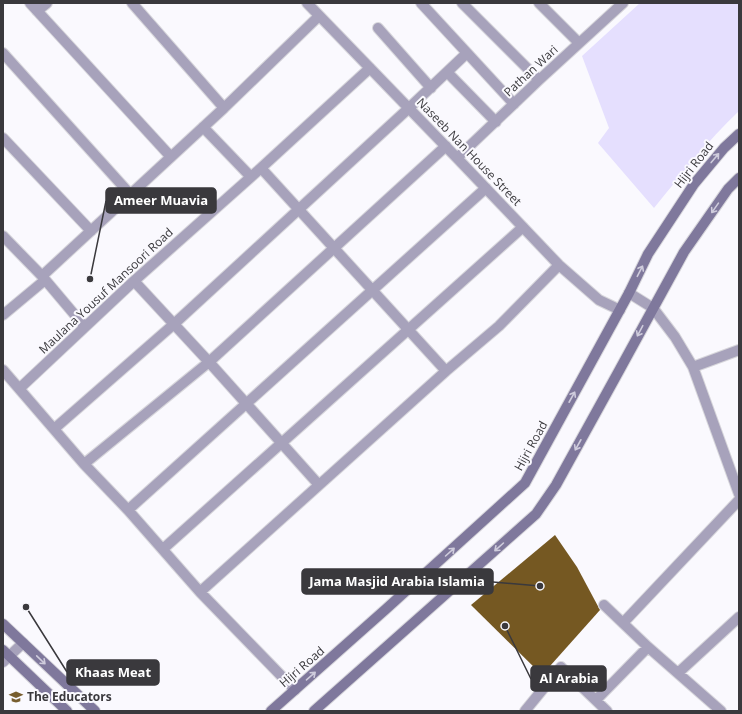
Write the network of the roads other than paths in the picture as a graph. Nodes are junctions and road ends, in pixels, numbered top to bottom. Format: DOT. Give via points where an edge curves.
graph roads {
  1 [pos="47,3"];
  2 [pos="132,3"];
  3 [pos="307,3"];
  4 [pos="421,3"];
  5 [pos="462,3"];
  6 [pos="539,3"];
  7 [pos="618,5"];
  8 [pos="33,7"];
  9 [pos="319,16"];
  10 [pos="378,28"];
  11 [pos="579,43"];
  12 [pos="467,53"];
  13 [pos="3,54"];
  14 [pos="370,68"];
  15 [pos="447,72"];
  16 [pos="539,80"];
  17 [pos="431,88"];
  18 [pos="514,104"];
  19 [pos="224,108"];
  20 [pos="409,108"];
  21 [pos="496,122"];
  22 [pos="203,127"];
  23 [pos="739,134"];
  24 [pos="3,138"];
  25 [pos="446,146"];
  26 [pos="171,157"];
  27 [pos="458,158"];
  28 [pos="261,168"];
  29 [pos="251,177"];
  30 [pos="739,178"];
  31 [pos="486,188"];
  32 [pos="130,194"];
  33 [pos="299,209"];
  34 [pos="523,227"];
  35 [pos="91,231"];
  36 [pos="5,241"];
  37 [pos="334,247"];
  38 [pos="559,265"];
  39 [pos="43,278"];
  40 [pos="134,281"];
  41 [pos="372,290"];
  42 [pos="629,293"];
  43 [pos="653,308"];
  44 [pos="620,310"];
  45 [pos="3,316"];
  46 [pos="174,324"];
  47 [pos="85,326"];
  48 [pos="408,330"];
  49 [pos="739,350"];
  50 [pos="209,362"];
  51 [pos="694,367"];
  52 [pos="3,370"];
  53 [pos="446,371"];
  54 [pos="20,388"];
  55 [pos="246,403"];
  56 [pos="54,429"];
  57 [pos="282,443"];
  58 [pos="84,464"];
  59 [pos="319,485"];
  60 [pos="739,494"];
  61 [pos="739,500"];
  62 [pos="128,510"];
  63 [pos="163,550"];
  64 [pos="200,592"];
  65 [pos="604,605"];
  66 [pos="739,617"];
  67 [pos="623,623"];
  68 [pos="3,624"];
  69 [pos="23,643"];
  70 [pos="648,647"];
  71 [pos="5,656"];
  72 [pos="678,673"];
  73 [pos="295,690"];
  74 [pos="596,700"];
  75 [pos="66,711"];
  76 [pos="95,711"];
  77 [pos="271,711"];
  78 [pos="314,711"];
  79 [pos="525,711"];
  80 [pos="607,711"];
  81 [pos="721,711"];
  1 -- 8 [label="street"];
  2 -- 19 [label="street"];
  3 -- 9 [label="street, Naseeb Nan House Street"];
  4 -- 12 [label="street"];
  5 -- 16 [label="street"];
  6 -- 11 [label="street"];
  7 -- 11 [label="street, Pathan Wari"];
  8 -- 26 [label="street"];
  9 -- 14 [label="street, Naseeb Nan House Street"];
  9 -- 19 [label="street"];
  10 -- 17 [label="street"];
  11 -- 16 [label="street, Pathan Wari"];
  12 -- 15 [label="street"];
  12 -- 18 [label="street"];
  13 -- 32 [label="street"];
  14 -- 20 [label="street, Naseeb Nan House Street"];
  14 -- 28 [label="street, Maulana Yousuf Mansoori Road"];
  15 -- 17 [label="street"];
  15 -- 21 [label="street"];
  16 -- 18 [label="street, Pathan Wari"];
  17 -- 20 [label="street"];
  18 -- 21 [label="street, Pathan Wari"];
  19 -- 22 [label="street"];
  20 -- 25 [label="street, Naseeb Nan House Street"];
  20 -- 33 [label="street"];
  21 -- 27 [label="street, Pathan Wari"];
  22 -- 26 [label="street"];
  22 -- 29 [label="street"];
  42 -- 23 [label="main road, Hijri Road, one-way" via="648,254 694,184"];
  24 -- 35 [label="street"];
  25 -- 27 [label="street, Naseeb Nan House Street"];
  25 -- 37 [label="street"];
  26 -- 32 [label="street"];
  27 -- 31 [label="street, Naseeb Nan House Street"];
  28 -- 29 [label="street, Maulana Yousuf Mansoori Road"];
  28 -- 33 [label="street"];
  29 -- 40 [label="street, Maulana Yousuf Mansoori Road"];
  30 -- 43 [label="main road, one-way" via="728,189 684,252"];
  31 -- 34 [label="street, Naseeb Nan House Street"];
  31 -- 41 [label="street"];
  32 -- 35 [label="street"];
  33 -- 37 [label="street"];
  33 -- 46 [label="street"];
  34 -- 38 [label="street, Naseeb Nan House Street"];
  34 -- 48 [label="street"];
  35 -- 39 [label="street"];
  36 -- 39 [label="street"];
  37 -- 41 [label="street"];
  37 -- 50 [label="street"];
  38 -- 44 [label="street, Naseeb Nan House Street" via="599,300"];
  38 -- 53 [label="street" via="499,326"];
  39 -- 45 [label="street"];
  39 -- 47 [label="street"];
  40 -- 46 [label="street"];
  40 -- 47 [label="street, Maulana Yousuf Mansoori Road"];
  41 -- 48 [label="street"];
  41 -- 55 [label="street"];
  42 -- 43 [label="street"];
  42 -- 44 [label="main road, Hijri Road"];
  43 -- 51 [label="street"];
  43 -- 78 [label="main road, one-way" via="556,485 536,514"];
  73 -- 44 [label="main road, Hijri Road, one-way" via="525,483"];
  46 -- 50 [label="street"];
  46 -- 56 [label="street"];
  47 -- 54 [label="street, Maulana Yousuf Mansoori Road"];
  48 -- 53 [label="street"];
  48 -- 57 [label="street"];
  49 -- 51 [label="street"];
  50 -- 55 [label="street"];
  50 -- 58 [label="street"];
  51 -- 60 [label="street"];
  52 -- 54 [label="street"];
  53 -- 59 [label="street"];
  54 -- 56 [label="street"];
  55 -- 57 [label="street"];
  55 -- 62 [label="street"];
  56 -- 58 [label="street"];
  57 -- 59 [label="street"];
  57 -- 63 [label="street"];
  58 -- 62 [label="street"];
  59 -- 64 [label="street"];
  61 -- 67 [label="street"];
  62 -- 63 [label="street"];
  63 -- 64 [label="street"];
  64 -- 73 [label="street"];
  65 -- 67 [label="street"];
  66 -- 72 [label="street"];
  67 -- 70 [label="street"];
  68 -- 69 [label="main road"];
  69 -- 71 [label="street"];
  69 -- 76 [label="main road, one-way"];
  70 -- 72 [label="street"];
  70 -- 74 [label="street"];
  71 -- 75 [label="main road"];
  72 -- 81 [label="street"];
  73 -- 77 [label="main road, Hijri Road"];
  74 -- 79 [label="street" via="561,667"];
  74 -- 80 [label="street"];
}
